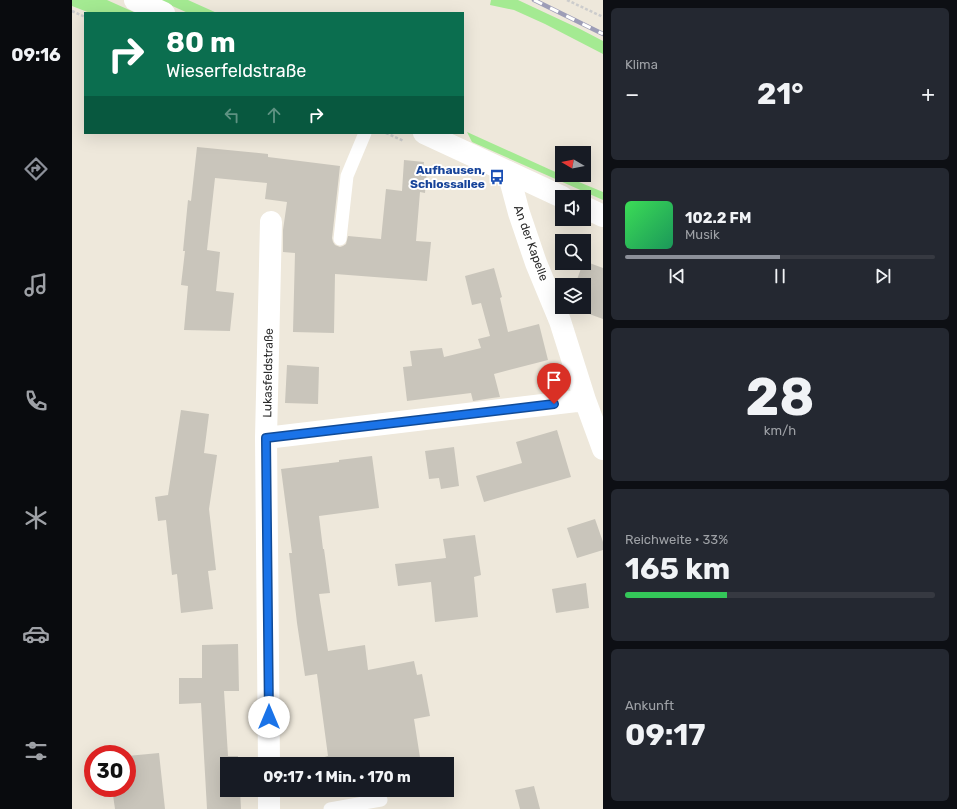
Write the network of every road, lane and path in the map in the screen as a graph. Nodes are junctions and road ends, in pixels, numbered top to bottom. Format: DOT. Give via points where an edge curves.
graph roads {
  1 [pos="135,0"];
  2 [pos="567,0"];
  3 [pos="72,11"];
  4 [pos="162,12"];
  5 [pos="84,17"];
  6 [pos="603,17"];
  7 [pos="365,134"];
  8 [pos="426,134"];
  9 [pos="508,172"];
  10 [pos="555,194"];
  11 [pos="591,210"];
  12 [pos="603,216"];
  13 [pos="271,222"];
  14 [pos="340,239"];
  15 [pos="585,400"];
  16 [pos="266,438"];
  17 [pos="603,449"];
  18 [pos="269,757"];
  19 [pos="269,797"];
  20 [pos="381,800"];
  21 [pos="269,809"];
  22 [pos="330,809"];
  1 -- 4 [label="street"];
  2 -- 6 [label="path"];
  3 -- 5 [label="path"];
  7 -- 14 [label="lane" via="347,176"];
  8 -- 9 [label="street"];
  9 -- 10 [label="street"];
  9 -- 15 [label="street, An der Kapelle" via="519,213 560,321"];
  11 -- 12 [label="street"];
  13 -- 16 [label="street, Lukasfeldstraße"];
  15 -- 16 [label="street"];
  15 -- 17 [label="street, An der Kapelle"];
  16 -- 18 [label="street, Lukasfeldstraße"];
  19 -- 21 [label="street"];
  20 -- 22 [label="lane"];
}
